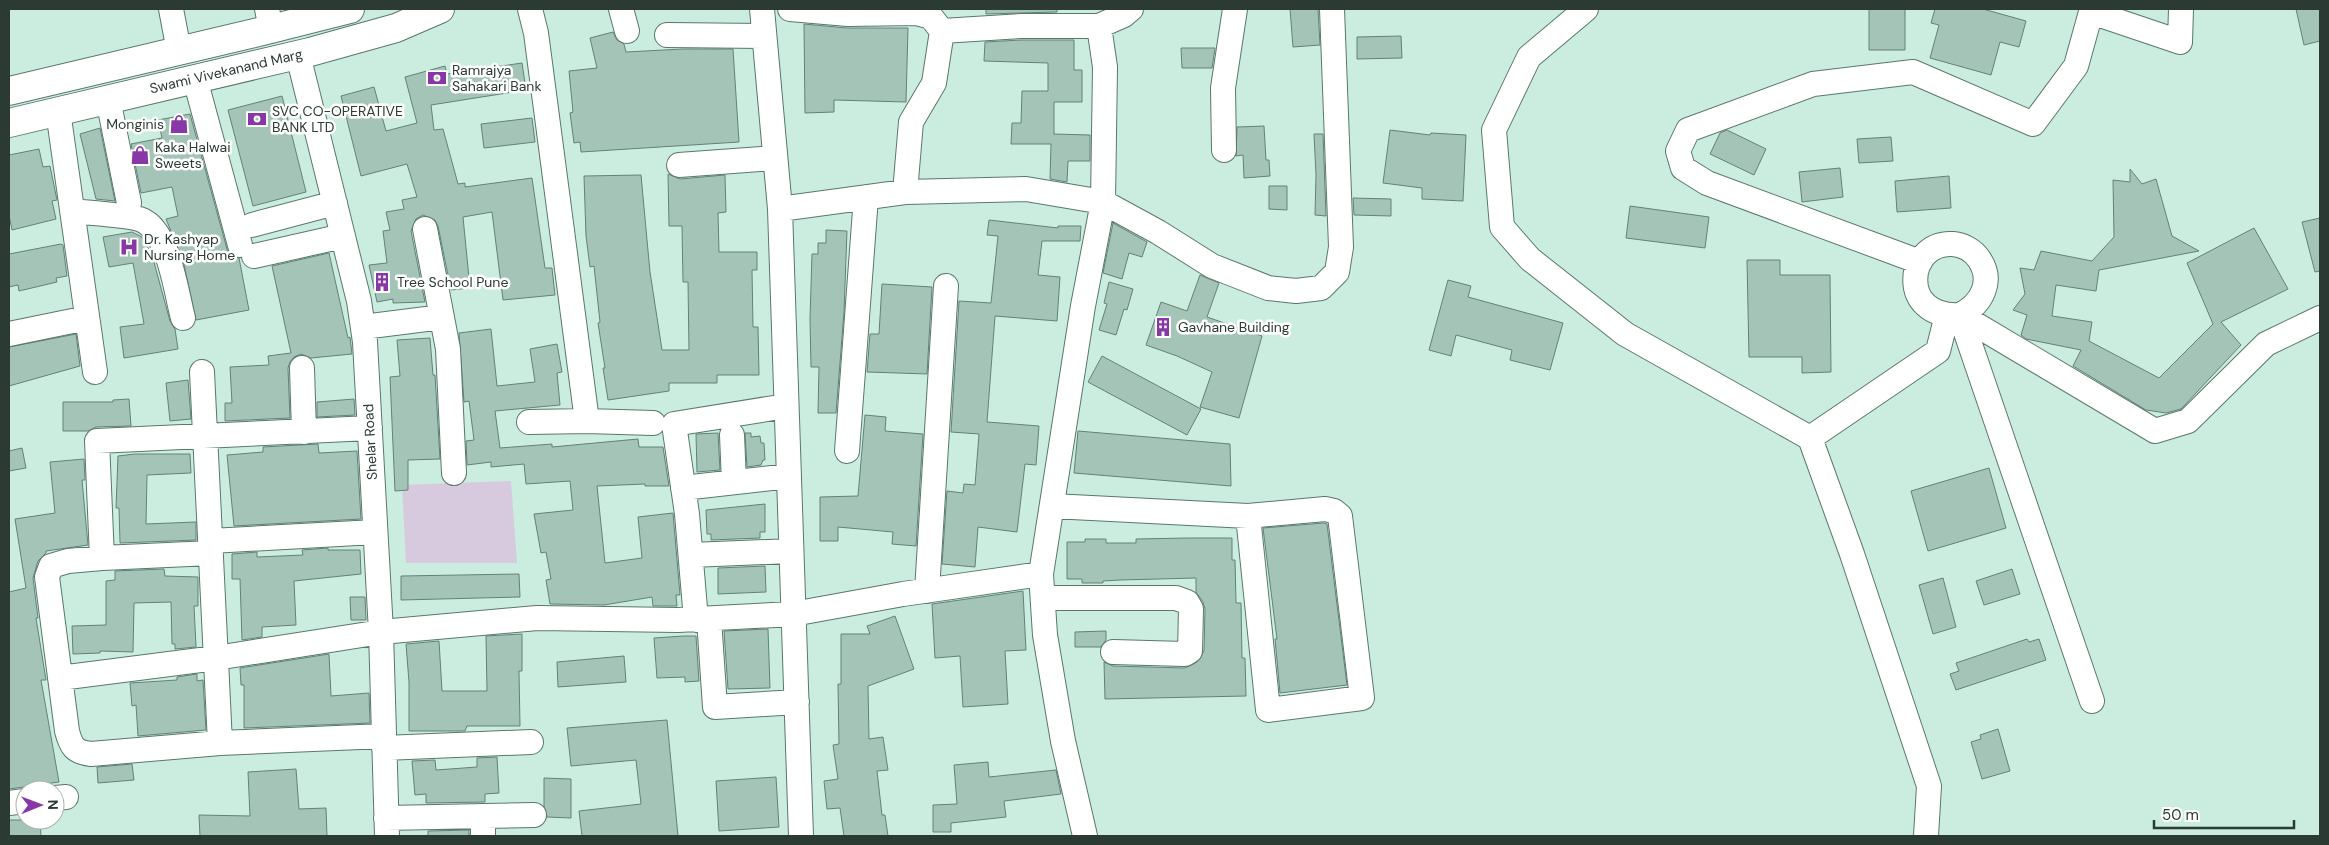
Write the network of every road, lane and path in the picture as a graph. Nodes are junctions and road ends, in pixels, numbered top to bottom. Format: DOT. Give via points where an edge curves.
graph roads {
  1 [pos="171,9"];
  2 [pos="350,9"];
  3 [pos="440,9"];
  4 [pos="530,9"];
  5 [pos="621,9"];
  6 [pos="762,9"];
  7 [pos="790,9"];
  8 [pos="948,9"];
  9 [pos="1131,9"];
  10 [pos="1235,9"];
  11 [pos="1332,9"];
  12 [pos="1586,9"];
  13 [pos="2181,9"];
  14 [pos="269,19"];
  15 [pos="1098,26"];
  16 [pos="942,31"];
  17 [pos="627,32"];
  18 [pos="667,35"];
  19 [pos="764,36"];
  20 [pos="179,51"];
  21 [pos="298,55"];
  22 [pos="195,79"];
  23 [pos="9,91"];
  24 [pos="108,100"];
  25 [pos="58,111"];
  26 [pos="9,123"];
  27 [pos="774,150"];
  28 [pos="1224,150"];
  29 [pos="678,158"];
  30 [pos="905,192"];
  31 [pos="866,197"];
  32 [pos="129,202"];
  33 [pos="1103,202"];
  34 [pos="335,203"];
  35 [pos="780,209"];
  36 [pos="72,211"];
  37 [pos="425,229"];
  38 [pos="343,236"];
  39 [pos="249,242"];
  40 [pos="1920,262"];
  41 [pos="946,286"];
  42 [pos="1954,315"];
  43 [pos="442,317"];
  44 [pos="87,318"];
  45 [pos="183,318"];
  46 [pos="2320,318"];
  47 [pos="363,327"];
  48 [pos="9,334"];
  49 [pos="302,368"];
  50 [pos="95,372"];
  51 [pos="202,372"];
  52 [pos="786,406"];
  53 [pos="587,421"];
  54 [pos="529,422"];
  55 [pos="653,423"];
  56 [pos="370,428"];
  57 [pos="304,432"];
  58 [pos="732,434"];
  59 [pos="206,437"];
  60 [pos="1810,438"];
  61 [pos="848,451"];
  62 [pos="454,473"];
  63 [pos="789,476"];
  64 [pos="734,482"];
  65 [pos="683,488"];
  66 [pos="1052,506"];
  67 [pos="1248,516"];
  68 [pos="375,532"];
  69 [pos="211,547"];
  70 [pos="791,551"];
  71 [pos="690,555"];
  72 [pos="102,558"];
  73 [pos="1041,574"];
  74 [pos="927,591"];
  75 [pos="1043,598"];
  76 [pos="794,614"];
  77 [pos="703,620"];
  78 [pos="380,632"];
  79 [pos="1112,652"];
  80 [pos="216,658"];
  81 [pos="60,678"];
  82 [pos="2092,701"];
  83 [pos="796,702"];
  84 [pos="384,742"];
  85 [pos="531,742"];
  86 [pos="220,744"];
  87 [pos="534,815"];
  88 [pos="483,826"];
  89 [pos="387,827"];
  90 [pos="801,836"];
  91 [pos="1085,836"];
  92 [pos="1926,836"];
  1 -- 20 [label="street"];
  2 -- 14 [label="main road"];
  3 -- 21 [label="main road, Swami Vivekanand Marg" via="396,28"];
  4 -- 53 [label="street"];
  5 -- 17 [label="street"];
  6 -- 19 [label="street"];
  7 -- 16 [label="street" via="848,14 916,13 931,17"];
  8 -- 16 [label="street"];
  9 -- 15 [label="street"];
  10 -- 28 [label="street" via="1223,88"];
  11 -- 33 [label="street" via="1341,247 1337,272 1321,288 1296,291 1268,288 1220,270"];
  12 -- 60 [label="street" via="1529,57 1494,130 1502,227 1530,259 1625,334"];
  13 -- 40 [label="street" via="2180,42 2091,12 2076,66 2033,124 1913,72 1813,84 1688,130 1678,151 1684,168 1707,183"];
  14 -- 20 [label="main road"];
  15 -- 16 [label="street"];
  15 -- 33 [label="street" via="1105,67"];
  16 -- 30 [label="street" via="934,83 911,122"];
  18 -- 19 [label="street"];
  19 -- 27 [label="street"];
  20 -- 23 [label="main road"];
  21 -- 22 [label="main road, Swami Vivekanand Marg"];
  21 -- 34 [label="street, Shelar Road"];
  22 -- 24 [label="main road, Swami Vivekanand Marg"];
  22 -- 39 [label="street"];
  24 -- 25 [label="main road, Swami Vivekanand Marg"];
  24 -- 32 [label="street"];
  25 -- 26 [label="main road, Swami Vivekanand Marg"];
  25 -- 36 [label="street"];
  27 -- 29 [label="street"];
  27 -- 35 [label="street"];
  30 -- 31 [label="street"];
  30 -- 33 [label="street" via="1026,189"];
  31 -- 35 [label="street"];
  31 -- 61 [label="street"];
  33 -- 66 [label="street" via="1083,306"];
  34 -- 38 [label="street, Shelar Road"];
  34 -- 39 [label="street"];
  35 -- 52 [label="street"];
  36 -- 44 [label="street"];
  36 -- 45 [label="street" via="142,220 155,230 165,249"];
  37 -- 43 [label="street"];
  38 -- 39 [label="street"];
  38 -- 47 [label="street, Shelar Road"];
  40 -- 42 [label="street" via="1915,278 1918,295 1926,306 1936,312"];
  40 -- 42 [label="street" via="1936,247 1947,244 1969,249 1978,256 1984,266 1985,290 1971,310"];
  41 -- 74 [label="street"];
  42 -- 46 [label="street" via="2155,431 2188,421 2266,344"];
  42 -- 60 [label="street" via="1938,351"];
  42 -- 82 [label="street"];
  43 -- 47 [label="street"];
  43 -- 62 [label="street" via="448,349"];
  44 -- 48 [label="street"];
  44 -- 50 [label="street"];
  47 -- 56 [label="street, Shelar Road"];
  49 -- 57 [label="street"];
  51 -- 59 [label="street"];
  52 -- 63 [label="street"];
  52 -- 65 [label="street" via="674,424"];
  53 -- 54 [label="street"];
  53 -- 55 [label="street"];
  56 -- 57 [label="street"];
  56 -- 68 [label="street, Shelar Road"];
  57 -- 59 [label="street"];
  58 -- 64 [label="street"];
  59 -- 69 [label="street"];
  59 -- 72 [label="street" via="97,441"];
  60 -- 92 [label="street" via="1929,786"];
  63 -- 64 [label="street"];
  63 -- 70 [label="street"];
  64 -- 65 [label="street"];
  65 -- 71 [label="street"];
  66 -- 67 [label="street"];
  66 -- 73 [label="street"];
  67 -- 67 [label="street" via="1325,509 1340,516 1362,698 1268,710"];
  68 -- 69 [label="street"];
  68 -- 78 [label="street, Shelar Road"];
  69 -- 72 [label="street"];
  69 -- 80 [label="street"];
  70 -- 71 [label="street"];
  70 -- 76 [label="street"];
  71 -- 77 [label="street"];
  72 -- 81 [label="street" via="51,566 47,577"];
  73 -- 74 [label="street"];
  73 -- 75 [label="street"];
  74 -- 76 [label="street"];
  75 -- 79 [label="street" via="1176,598 1187,602 1191,609 1190,650 1186,654"];
  75 -- 91 [label="street" via="1045,635 1063,741"];
  76 -- 77 [label="street"];
  76 -- 83 [label="street"];
  77 -- 78 [label="street" via="548,617"];
  77 -- 83 [label="street" via="715,707"];
  78 -- 80 [label="street"];
  78 -- 84 [label="street, Shelar Road"];
  80 -- 81 [label="street"];
  80 -- 86 [label="street"];
  81 -- 86 [label="street" via="67,731 74,750 102,753"];
  83 -- 90 [label="street"];
  84 -- 85 [label="street"];
  84 -- 86 [label="street"];
  84 -- 89 [label="street, Shelar Road"];
  87 -- 88 [label="street"];
  88 -- 89 [label="street"];
}
